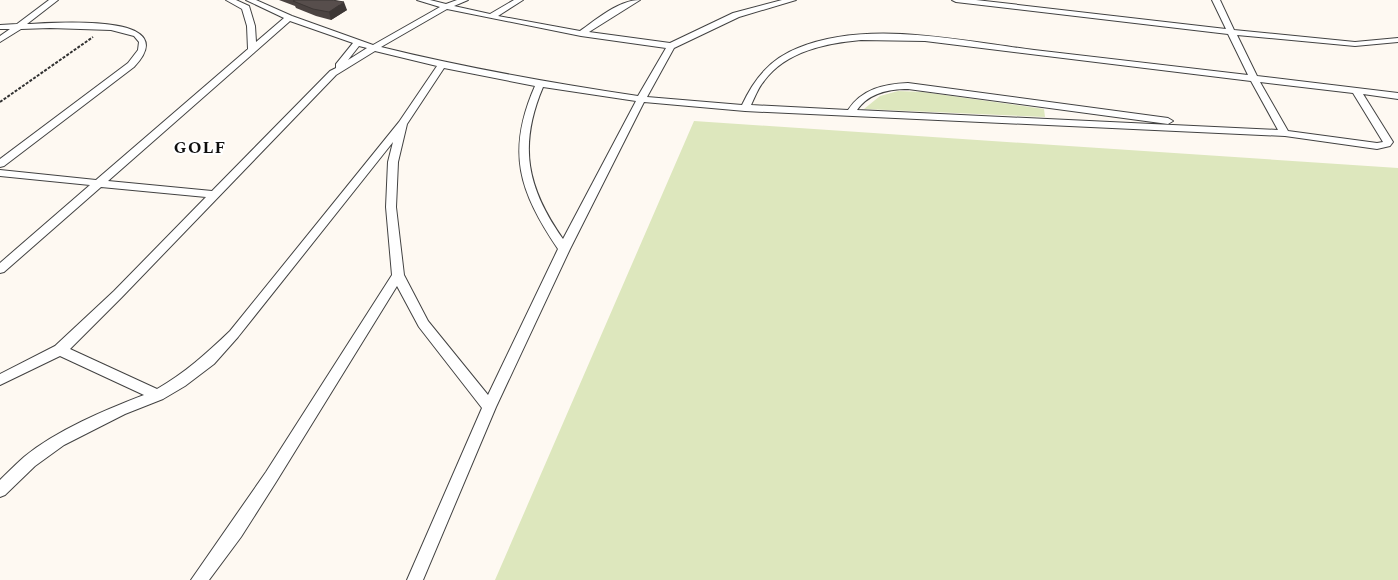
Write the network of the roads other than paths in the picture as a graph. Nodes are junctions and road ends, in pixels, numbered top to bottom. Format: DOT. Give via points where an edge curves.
graph roads {
  1 [pos="54,0"];
  2 [pos="230,0"];
  3 [pos="421,0"];
  4 [pos="464,0"];
  5 [pos="519,0"];
  6 [pos="636,0"];
  7 [pos="792,0"];
  8 [pos="956,0"];
  9 [pos="1216,0"];
  10 [pos="251,4"];
  11 [pos="446,7"];
  12 [pos="491,17"];
  13 [pos="289,18"];
  14 [pos="0,27"];
  15 [pos="19,27"];
  16 [pos="1230,31"];
  17 [pos="581,34"];
  18 [pos="0,40"];
  19 [pos="1398,40"];
  20 [pos="358,42"];
  21 [pos="671,46"];
  22 [pos="252,48"];
  23 [pos="374,48"];
  24 [pos="442,65"];
  25 [pos="333,73"];
  26 [pos="1254,79"];
  27 [pos="540,84"];
  28 [pos="1356,91"];
  29 [pos="1398,96"];
  30 [pos="642,99"];
  31 [pos="745,108"];
  32 [pos="850,113"];
  33 [pos="402,124"];
  34 [pos="1209,129"];
  35 [pos="1285,133"];
  36 [pos="0,164"];
  37 [pos="0,173"];
  38 [pos="101,183"];
  39 [pos="214,195"];
  40 [pos="564,249"];
  41 [pos="0,270"];
  42 [pos="398,275"];
  43 [pos="60,350"];
  44 [pos="0,380"];
  45 [pos="158,395"];
  46 [pos="489,406"];
  47 [pos="0,490"];
  48 [pos="199,580"];
  49 [pos="415,580"];
  1 -- 15 [label="street"];
  2 -- 10 [label="street"];
  3 -- 11 [label="street"];
  4 -- 11 [label="street"];
  5 -- 12 [label="street"];
  6 -- 17 [label="street" via="604,17"];
  7 -- 21 [label="street" via="736,15"];
  8 -- 16 [label="street"];
  9 -- 16 [label="street"];
  10 -- 13 [label="street"];
  10 -- 22 [label="street"];
  11 -- 12 [label="street"];
  11 -- 23 [label="street"];
  12 -- 17 [label="street"];
  13 -- 20 [label="street"];
  13 -- 22 [label="street"];
  14 -- 15 [label="street"];
  15 -- 18 [label="street"];
  15 -- 36 [label="street" via="108,26 130,31 141,38 142,51 131,65"];
  16 -- 19 [label="street" via="1355,44"];
  16 -- 26 [label="street"];
  17 -- 21 [label="street"];
  20 -- 23 [label="street"];
  20 -- 25 [label="street"];
  21 -- 30 [label="street"];
  22 -- 38 [label="street"];
  23 -- 24 [label="street"];
  23 -- 25 [label="street"];
  24 -- 27 [label="street"];
  24 -- 33 [label="street"];
  25 -- 39 [label="street"];
  26 -- 28 [label="street"];
  26 -- 31 [label="street" via="925,39 881,36 850,38 810,47 776,64 756,85"];
  26 -- 35 [label="street"];
  27 -- 30 [label="street"];
  27 -- 40 [label="street" via="524,128 523,165 536,208"];
  28 -- 29 [label="street"];
  28 -- 35 [label="street" via="1387,144 1378,146"];
  30 -- 31 [label="street"];
  30 -- 40 [label="street"];
  31 -- 32 [label="street"];
  32 -- 34 [label="street"];
  32 -- 34 [label="street" via="856,103 867,94 891,86 908,86"];
  33 -- 42 [label="street" via="393,162 391,199"];
  33 -- 45 [label="street" via="234,334 209,360"];
  34 -- 35 [label="street"];
  37 -- 38 [label="street"];
  38 -- 39 [label="street"];
  38 -- 41 [label="street"];
  39 -- 43 [label="street"];
  40 -- 46 [label="street"];
  42 -- 46 [label="street" via="423,324"];
  42 -- 48 [label="street" via="271,478"];
  43 -- 44 [label="street"];
  43 -- 45 [label="street"];
  45 -- 47 [label="street" via="120,410 59,441 30,460"];
  46 -- 49 [label="street"];
}
